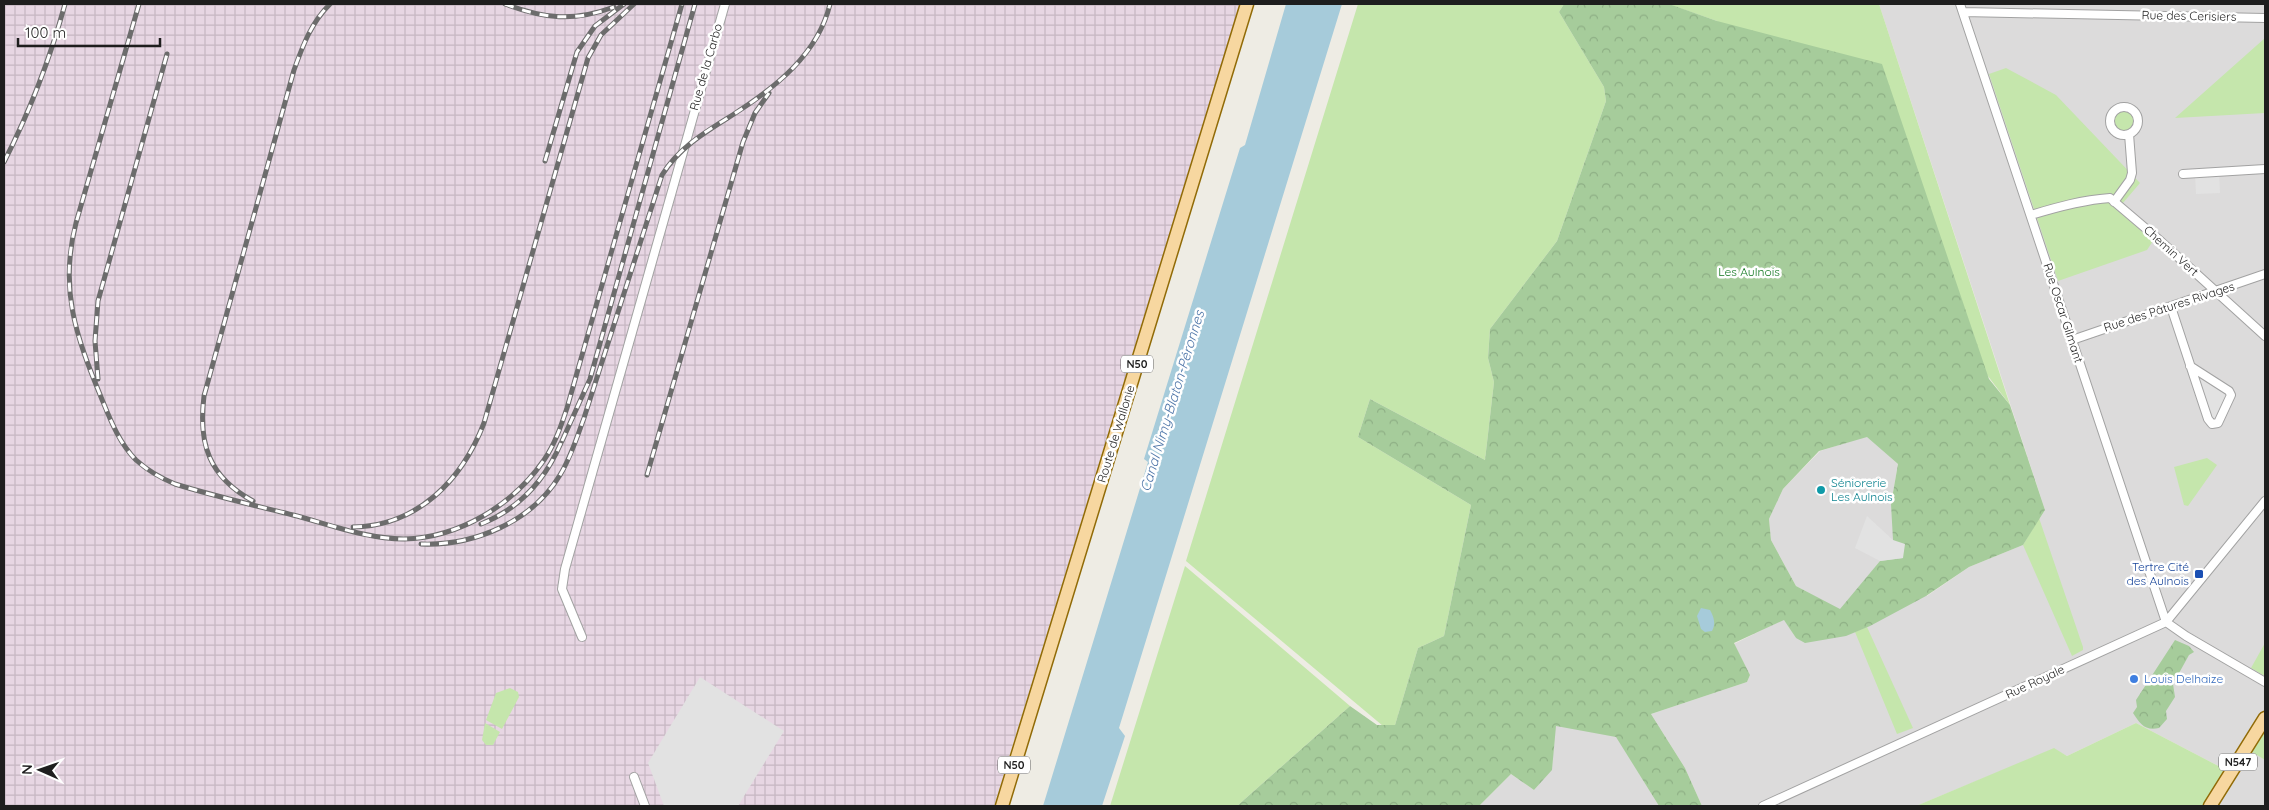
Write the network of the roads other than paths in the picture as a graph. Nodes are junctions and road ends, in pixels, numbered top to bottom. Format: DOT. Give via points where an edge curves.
graph roads {
  1 [pos="725,4"];
  2 [pos="1247,4"];
  3 [pos="1961,8"];
  4 [pos="2265,18"];
  5 [pos="2129,134"];
  6 [pos="2265,169"];
  7 [pos="2183,174"];
  8 [pos="2117,204"];
  9 [pos="2031,216"];
  10 [pos="2265,274"];
  11 [pos="2216,292"];
  12 [pos="2171,307"];
  13 [pos="2265,336"];
  14 [pos="2072,340"];
  15 [pos="2190,366"];
  16 [pos="2265,501"];
  17 [pos="2166,622"];
  18 [pos="582,637"];
  19 [pos="2265,682"];
  20 [pos="2265,718"];
  21 [pos="634,777"];
  22 [pos="645,806"];
  23 [pos="1002,806"];
  24 [pos="1763,806"];
  25 [pos="2210,806"];
  1 -- 18 [label="street, Rue de la Carbo" via="566,570 562,589"];
  2 -- 23 [label="main road, Route de Wallonie / N50"];
  3 -- 4 [label="street, Rue des Cerisiers"];
  3 -- 9 [label="street, Rue Oscar Gilmant"];
  5 -- 8 [label="street" via="2132,173"];
  6 -- 7 [label="street"];
  8 -- 9 [label="street" via="2110,198 2089,199"];
  8 -- 11 [label="street, Chemin Vert"];
  9 -- 14 [label="street, Rue Oscar Gilmant"];
  10 -- 11 [label="street, Rue des Pâtures Rivages"];
  11 -- 12 [label="street, Rue des Pâtures Rivages"];
  11 -- 13 [label="street, Chemin Vert"];
  12 -- 14 [label="street, Rue des Pâtures Rivages"];
  12 -- 15 [label="street"];
  14 -- 17 [label="street, Rue Oscar Gilmant"];
  15 -- 15 [label="street" via="2209,422 2218,423 2231,395"];
  16 -- 17 [label="street, Rue Royale"];
  17 -- 19 [label="street"];
  17 -- 24 [label="street, Rue Royale"];
  20 -- 25 [label="main road, N547"];
  21 -- 22 [label="street"];
}
